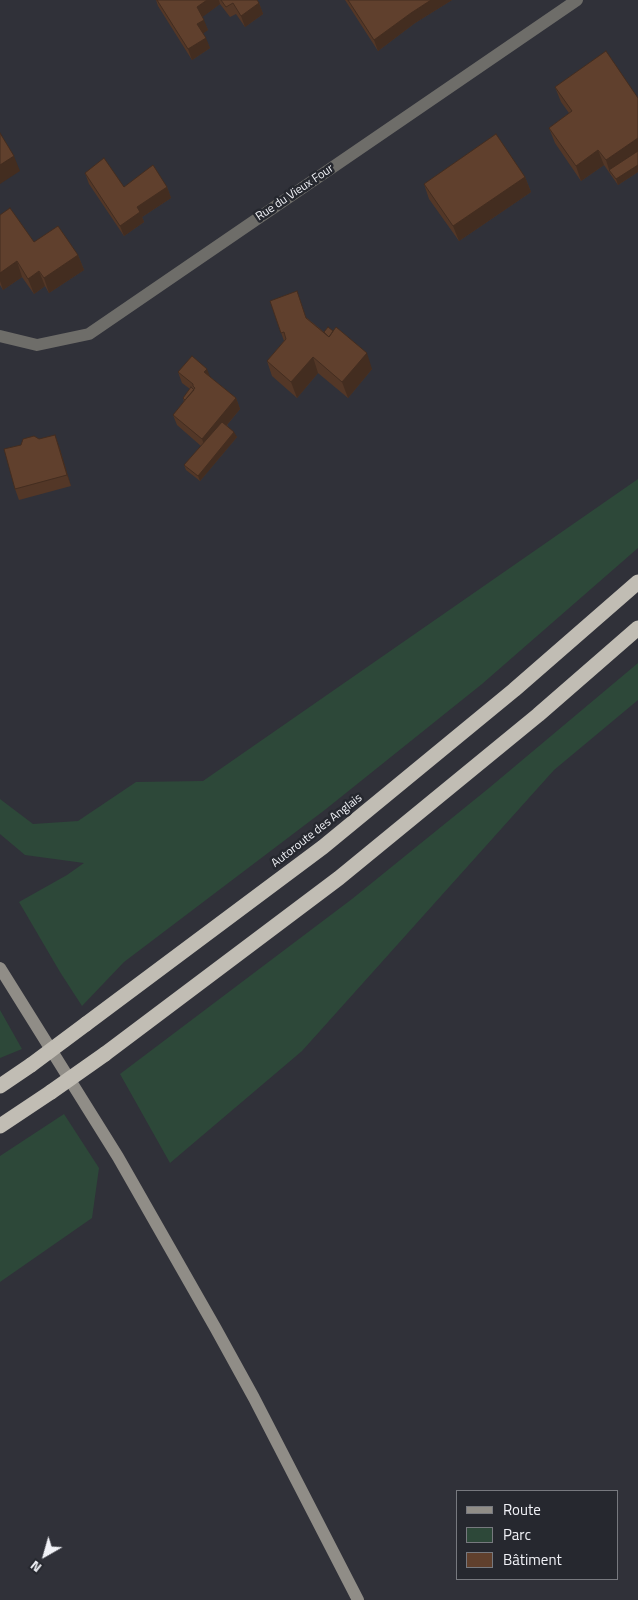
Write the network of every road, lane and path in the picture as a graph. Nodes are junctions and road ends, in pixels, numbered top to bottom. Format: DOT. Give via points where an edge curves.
graph roads {
  1 [pos="577,0"];
  2 [pos="0,336"];
  3 [pos="638,582"];
  4 [pos="638,628"];
  5 [pos="0,968"];
  6 [pos="0,1086"];
  7 [pos="0,1126"];
  8 [pos="358,1600"];
  1 -- 2 [label="street, Rue du Vieux Four" via="88,334 37,345"];
  3 -- 6 [label="highway, Autoroute des Anglais, bridge" via="514,690 323,847"];
  4 -- 7 [label="highway, bridge" via="538,715 339,878 106,1054"];
  5 -- 8 [label="street" via="108,1141 216,1329"];
}
